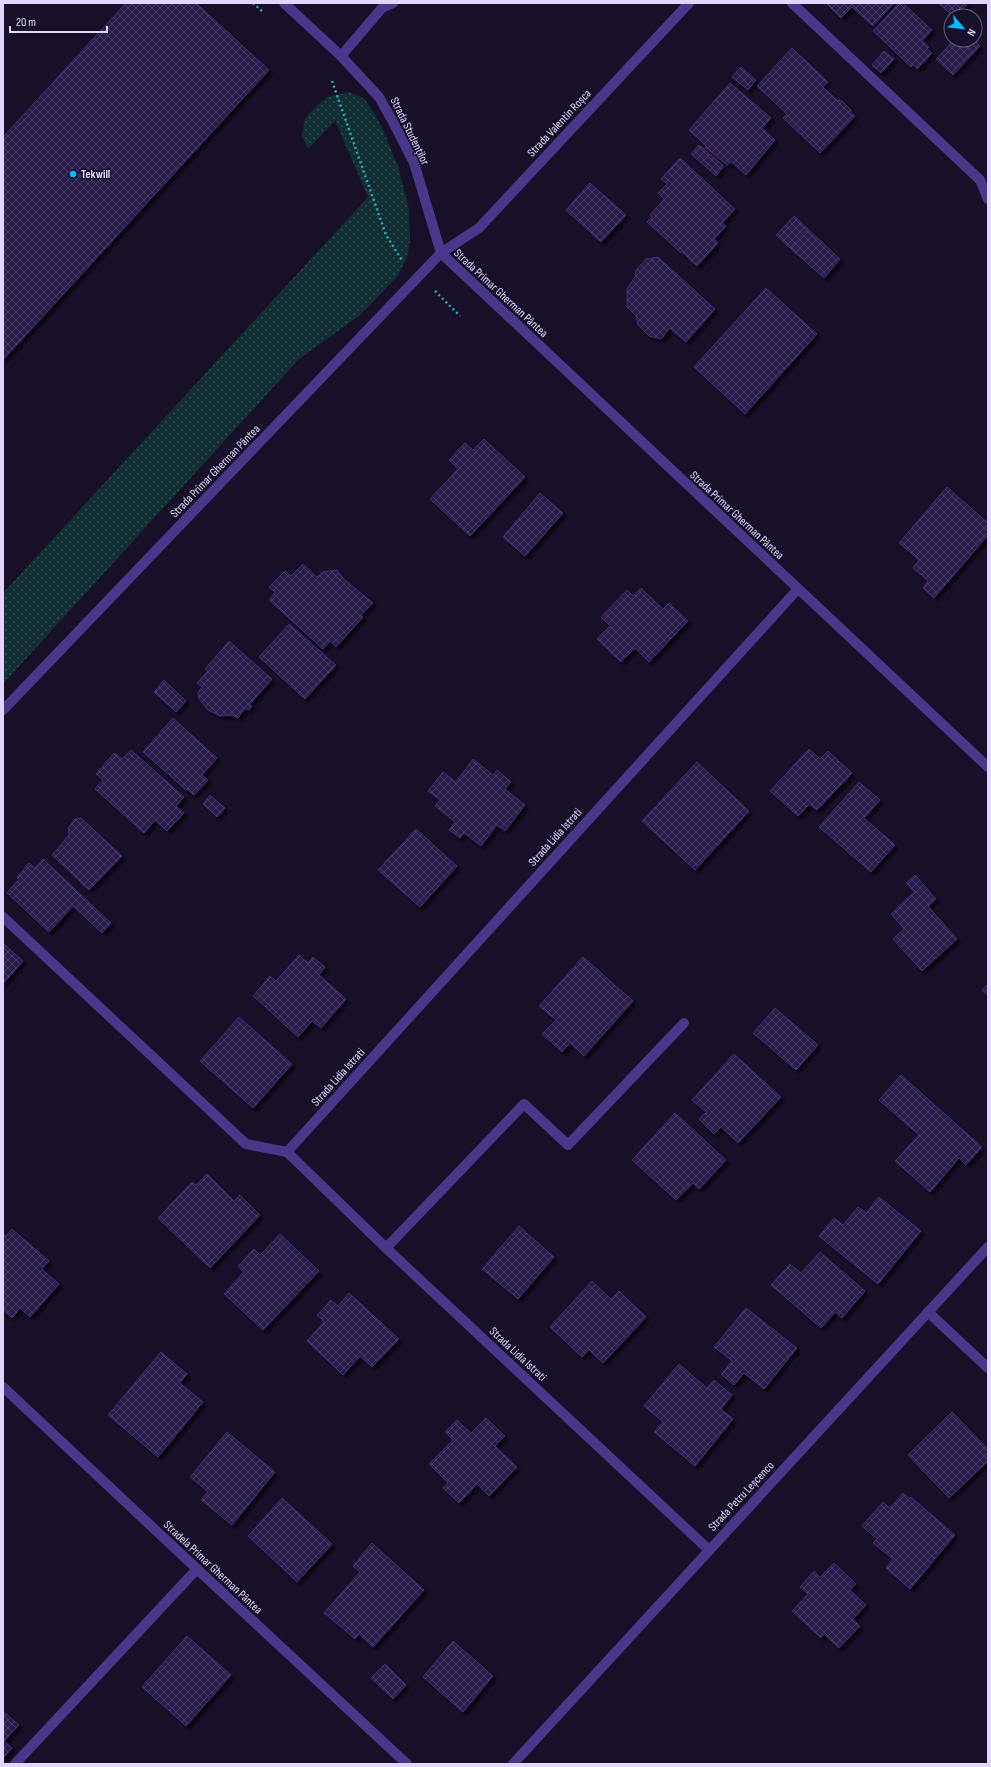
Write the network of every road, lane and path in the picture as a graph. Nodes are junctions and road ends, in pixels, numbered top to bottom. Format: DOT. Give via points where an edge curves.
graph roads {
  1 [pos="284,3"];
  2 [pos="393,3"];
  3 [pos="689,3"];
  4 [pos="792,3"];
  5 [pos="341,56"];
  6 [pos="331,78"];
  7 [pos="988,199"];
  8 [pos="441,254"];
  9 [pos="419,276"];
  10 [pos="460,316"];
  11 [pos="797,590"];
  12 [pos="3,710"];
  13 [pos="988,767"];
  14 [pos="3,917"];
  15 [pos="684,1023"];
  16 [pos="287,1152"];
  17 [pos="988,1247"];
  18 [pos="386,1248"];
  19 [pos="928,1312"];
  20 [pos="988,1368"];
  21 [pos="3,1387"];
  22 [pos="709,1550"];
  23 [pos="197,1569"];
  24 [pos="15,1764"];
  25 [pos="407,1764"];
  26 [pos="513,1764"];
  1 -- 5 [label="street, Strada Studenților"];
  2 -- 5 [label="street" via="382,8"];
  3 -- 8 [label="street, Strada Valentin Roșca" via="479,228"];
  4 -- 7 [label="street" via="980,180"];
  5 -- 8 [label="street, Strada Studenților" via="379,97 414,162"];
  6 -- 9 [label="path" via="386,235 400,259"];
  8 -- 9 [label="street, Strada Primar Gherman Pântea"];
  8 -- 11 [label="street, Strada Primar Gherman Pântea"];
  9 -- 10 [label="path"];
  9 -- 12 [label="street, Strada Primar Gherman Pântea"];
  11 -- 13 [label="street, Strada Primar Gherman Pântea"];
  11 -- 16 [label="street, Strada Lidia Istrati"];
  14 -- 16 [label="street" via="246,1144"];
  15 -- 18 [label="street" via="568,1146 524,1104"];
  16 -- 18 [label="street, Strada Lidia Istrati"];
  17 -- 19 [label="street, Strada Petru Leșcenco"];
  18 -- 22 [label="street, Strada Lidia Istrati"];
  19 -- 20 [label="street"];
  19 -- 22 [label="street, Strada Petru Leșcenco"];
  21 -- 23 [label="street, Stradela Primar Gherman Pântea"];
  22 -- 26 [label="street, Strada Petru Leșcenco"];
  23 -- 24 [label="street"];
  23 -- 25 [label="street, Stradela Primar Gherman Pântea"];
}
